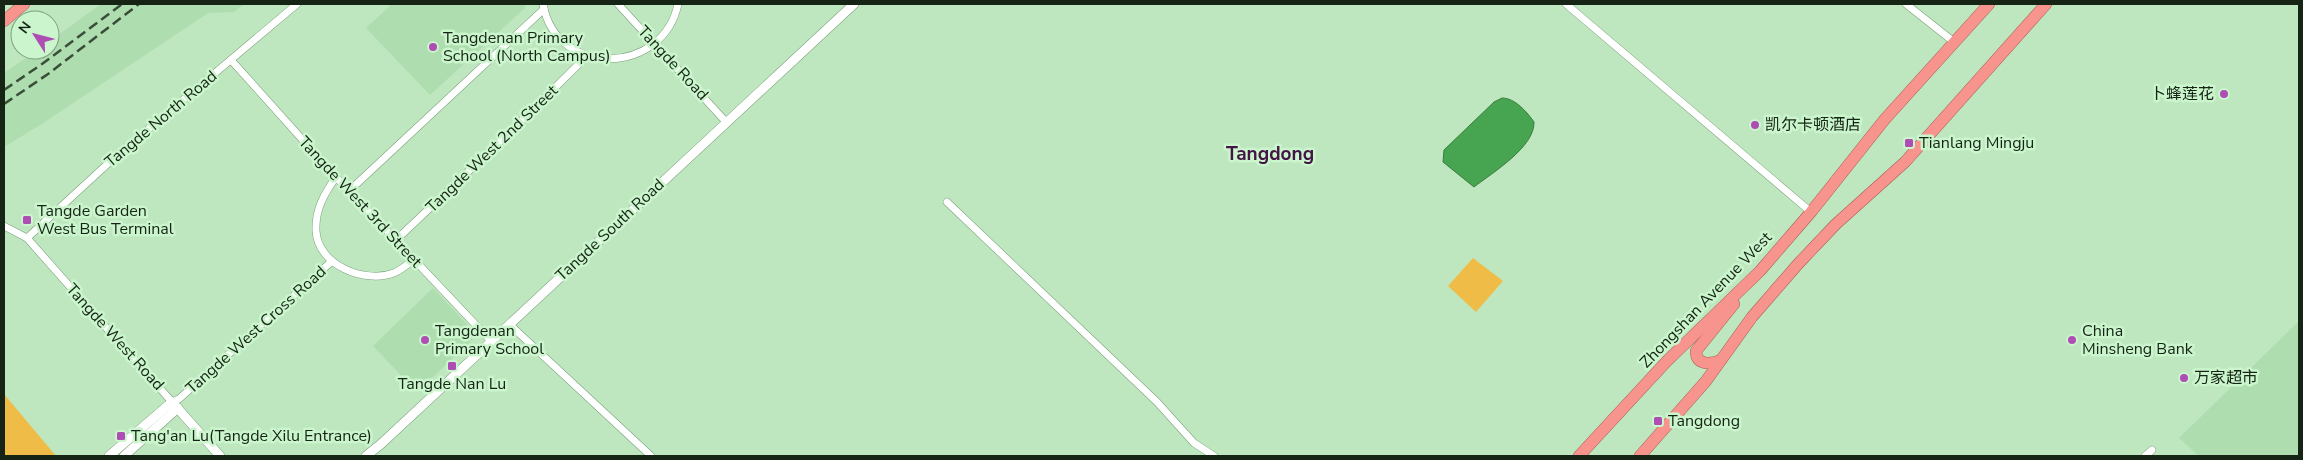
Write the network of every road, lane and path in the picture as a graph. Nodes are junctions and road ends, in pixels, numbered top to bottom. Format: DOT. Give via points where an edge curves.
graph roads {
  1 [pos="16,4"];
  2 [pos="24,4"];
  3 [pos="298,4"];
  4 [pos="618,4"];
  5 [pos="678,4"];
  6 [pos="854,4"];
  7 [pos="1566,4"];
  8 [pos="1906,4"];
  9 [pos="1989,4"];
  10 [pos="2046,4"];
  11 [pos="543,6"];
  12 [pos="4,12"];
  13 [pos="4,21"];
  14 [pos="1954,42"];
  15 [pos="654,44"];
  16 [pos="587,56"];
  17 [pos="231,60"];
  18 [pos="727,123"];
  19 [pos="336,177"];
  20 [pos="349,191"];
  21 [pos="947,202"];
  22 [pos="1811,212"];
  23 [pos="4,226"];
  24 [pos="27,238"];
  25 [pos="395,241"];
  26 [pos="413,260"];
  27 [pos="332,261"];
  28 [pos="1742,290"];
  29 [pos="509,324"];
  30 [pos="491,341"];
  31 [pos="1721,360"];
  32 [pos="176,403"];
  33 [pos="2152,450"];
  34 [pos="109,456"];
  35 [pos="124,456"];
  36 [pos="220,456"];
  37 [pos="366,456"];
  38 [pos="651,456"];
  39 [pos="1214,456"];
  40 [pos="1580,456"];
  41 [pos="1640,456"];
  42 [pos="2145,456"];
  1 -- 12 [label="highway"];
  2 -- 13 [label="highway"];
  3 -- 17 [label="street, Tangde North Road"];
  4 -- 15 [label="street, Tangde Road"];
  5 -- 15 [label="street" via="668,28"];
  6 -- 18 [label="street, Tangde South Road"];
  7 -- 22 [label="street"];
  8 -- 14 [label="street"];
  9 -- 14 [label="highway, Zhongshan Avenue West"];
  10 -- 31 [label="highway" via="1911,155 1804,257 1760,307"];
  11 -- 16 [label="street" via="560,38"];
  11 -- 20 [label="street"];
  14 -- 22 [label="highway, Zhongshan Avenue West" via="1871,135"];
  15 -- 16 [label="street" via="622,58 610,60"];
  15 -- 18 [label="street, Tangde Road"];
  16 -- 25 [label="street, Tangde West 2nd Street"];
  17 -- 19 [label="street, Tangde West 3rd Street"];
  17 -- 24 [label="street, Tangde North Road" via="114,158"];
  18 -- 29 [label="street, Tangde South Road"];
  19 -- 20 [label="street, Tangde West 3rd Street"];
  19 -- 27 [label="street" via="320,202 316,223 318,242"];
  20 -- 25 [label="street, Tangde West 3rd Street"];
  21 -- 39 [label="street" via="1157,402 1194,443"];
  22 -- 28 [label="highway, Zhongshan Avenue West"];
  23 -- 24 [label="street, Tangde West Road"];
  24 -- 32 [label="street, Tangde West Road"];
  25 -- 26 [label="street, Tangde West 3rd Street"];
  26 -- 27 [label="street" via="393,273 380,276 357,273"];
  26 -- 30 [label="street, Tangde West 3rd Street"];
  27 -- 32 [label="street, Tangde West Cross Road"];
  28 -- 31 [label="highway" via="1724,318 1696,350 1704,363"];
  28 -- 40 [label="highway, Zhongshan Avenue West" via="1677,351"];
  29 -- 30 [label="street, Tangde South Road"];
  29 -- 38 [label="street"];
  30 -- 37 [label="street, Tangde South Road"];
  31 -- 41 [label="highway"];
  32 -- 34 [label="street"];
  32 -- 35 [label="street"];
  32 -- 36 [label="street, Tangde West Road"];
  33 -- 42 [label="street"];
}
